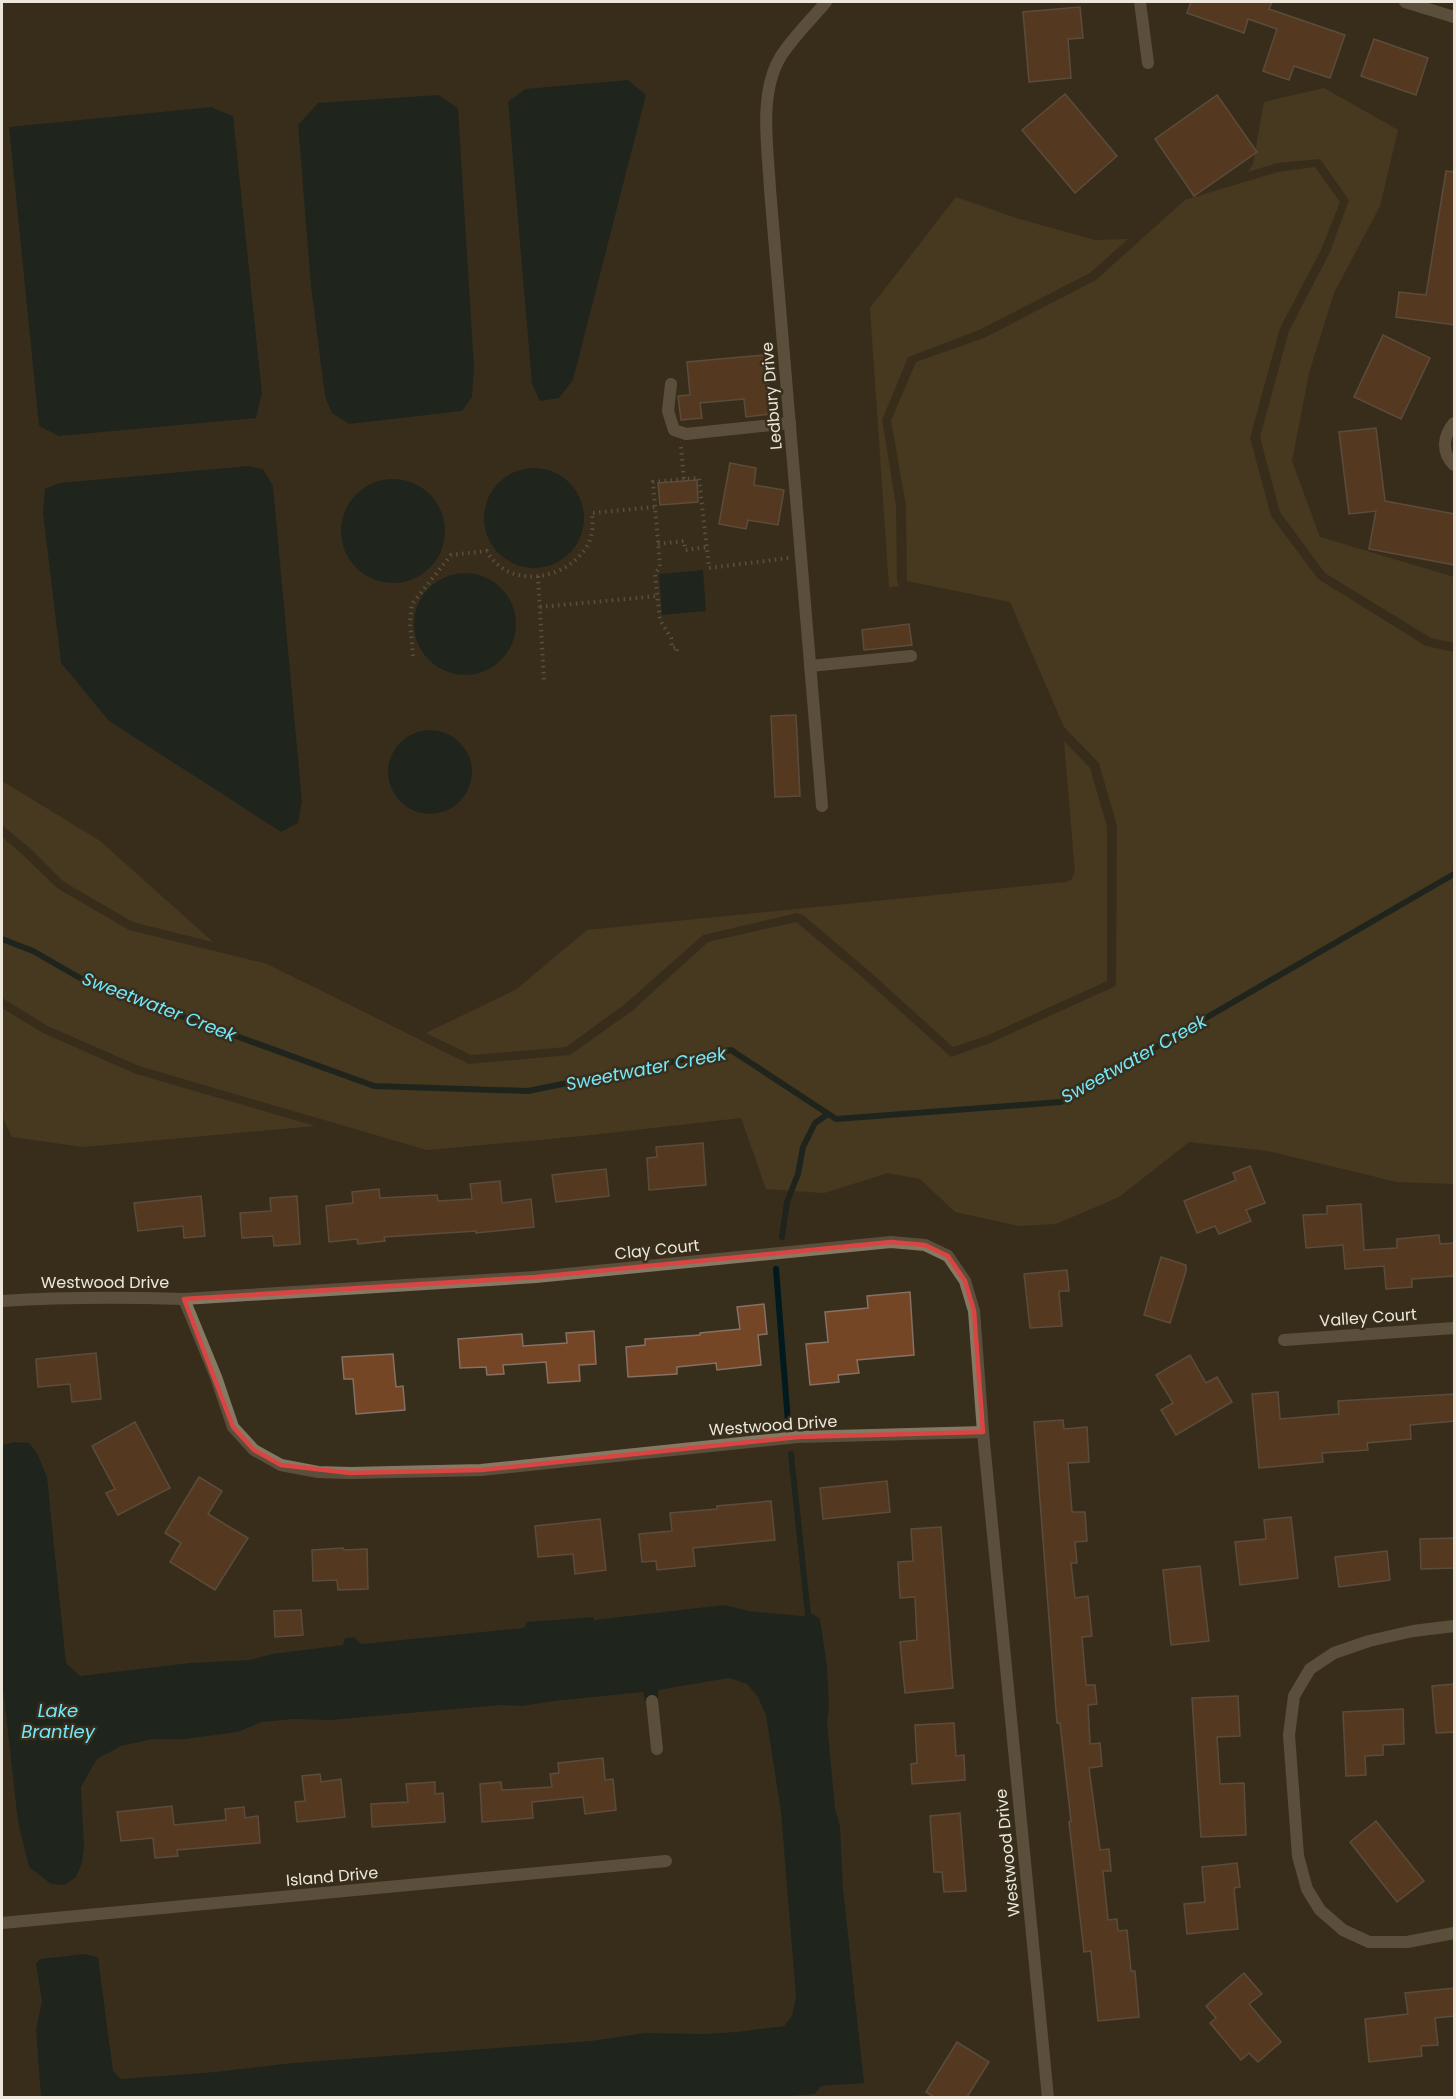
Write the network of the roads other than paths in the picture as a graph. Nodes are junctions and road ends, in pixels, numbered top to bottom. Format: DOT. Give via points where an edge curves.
graph roads {
  1 [pos="826,2"];
  2 [pos="1140,2"];
  3 [pos="1405,2"];
  4 [pos="1455,17"];
  5 [pos="1148,63"];
  6 [pos="671,384"];
  7 [pos="790,423"];
  8 [pos="1455,423"];
  9 [pos="1455,465"];
  10 [pos="911,656"];
  11 [pos="810,666"];
  12 [pos="822,806"];
  13 [pos="184,1299"];
  14 [pos="2,1301"];
  15 [pos="1455,1328"];
  16 [pos="1284,1340"];
  17 [pos="983,1432"];
  18 [pos="1455,1626"];
  19 [pos="652,1701"];
  20 [pos="657,1749"];
  21 [pos="666,1861"];
  22 [pos="2,1923"];
  23 [pos="1455,1933"];
  24 [pos="1048,2097"];
  1 -- 7 [label="street, Ledbury Drive" via="780,58 770,80 767,114"];
  2 -- 5 [label="street"];
  3 -- 4 [label="street"];
  6 -- 7 [label="street" via="668,411 674,430 686,434"];
  7 -- 11 [label="street, Ledbury Drive"];
  8 -- 9 [label="street" via="1448,430 1444,446"];
  10 -- 11 [label="street"];
  11 -- 12 [label="street, Ledbury Drive"];
  13 -- 14 [label="street, Westwood Drive"];
  13 -- 17 [label="street, Westwood Drive" via="233,1427 254,1450 281,1465 318,1472 481,1470 798,1437"];
  13 -- 17 [label="street, Clay Court" via="536,1277 891,1242 925,1245 948,1256 965,1281 974,1311"];
  15 -- 16 [label="street, Valley Court"];
  17 -- 24 [label="street, Westwood Drive"];
  18 -- 23 [label="street" via="1413,1631 1334,1653 1310,1669 1294,1696 1289,1735 1298,1856 1307,1889 1320,1910 1343,1930 1369,1942 1407,1942"];
  19 -- 20 [label="street"];
  21 -- 22 [label="street, Island Drive"];
}
